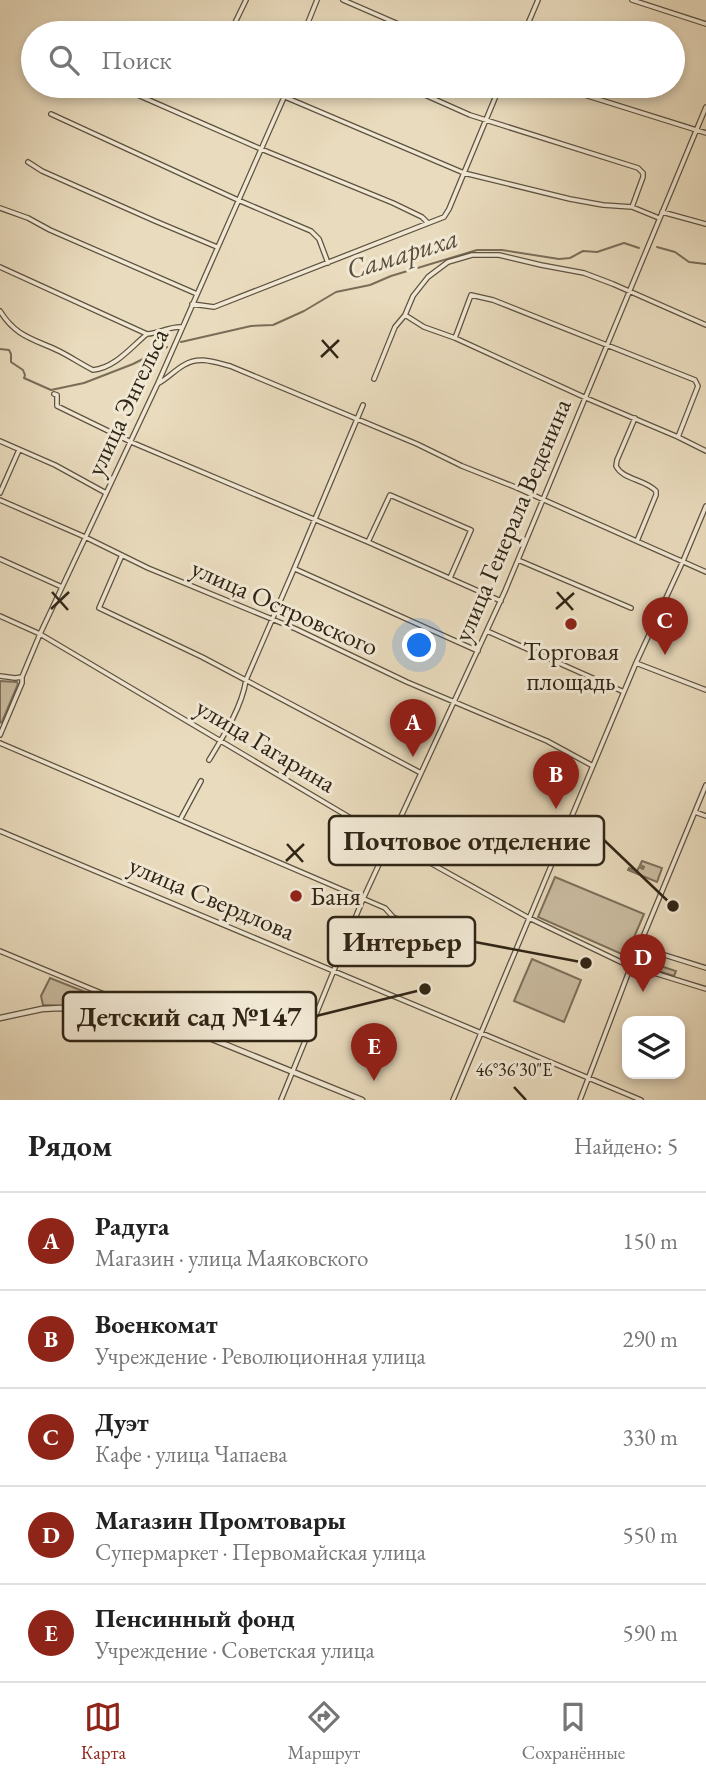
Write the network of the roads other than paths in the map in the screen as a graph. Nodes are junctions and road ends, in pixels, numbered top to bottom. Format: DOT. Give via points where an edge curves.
graph roads {
  1 [pos="246,0"];
  2 [pos="317,0"];
  3 [pos="342,0"];
  4 [pos="538,0"];
  5 [pos="632,0"];
  6 [pos="236,21"];
  7 [pos="309,21"];
  8 [pos="391,21"];
  9 [pos="529,21"];
  10 [pos="706,24"];
  11 [pos="144,98"];
  12 [pos="285,98"];
  13 [pos="287,98"];
  14 [pos="432,98"];
  15 [pos="495,98"];
  16 [pos="594,98"];
  17 [pos="706,107"];
  18 [pos="51,114"];
  19 [pos="487,120"];
  20 [pos="697,130"];
  21 [pos="706,132"];
  22 [pos="261,149"];
  23 [pos="28,162"];
  24 [pos="464,173"];
  25 [pos="238,201"];
  26 [pos="632,207"];
  27 [pos="0,208"];
  28 [pos="662,212"];
  29 [pos="659,218"];
  30 [pos="428,223"];
  31 [pos="706,224"];
  32 [pos="218,247"];
  33 [pos="328,263"];
  34 [pos="0,267"];
  35 [pos="630,292"];
  36 [pos="197,294"];
  37 [pos="192,304"];
  38 [pos="0,311"];
  39 [pos="405,315"];
  40 [pos="706,325"];
  41 [pos="182,327"];
  42 [pos="147,334"];
  43 [pos="455,338"];
  44 [pos="608,345"];
  45 [pos="374,379"];
  46 [pos="158,383"];
  47 [pos="54,394"];
  48 [pos="586,398"];
  49 [pos="363,405"];
  50 [pos="635,418"];
  51 [pos="357,419"];
  52 [pos="678,437"];
  53 [pos="0,441"];
  54 [pos="131,442"];
  55 [pos="19,450"];
  56 [pos="706,451"];
  57 [pos="0,493"];
  58 [pos="106,493"];
  59 [pos="543,499"];
  60 [pos="0,500"];
  61 [pos="706,506"];
  62 [pos="314,520"];
  63 [pos="85,537"];
  64 [pos="637,541"];
  65 [pos="368,542"];
  66 [pos="122,555"];
  67 [pos="0,559"];
  68 [pos="518,560"];
  69 [pos="683,561"];
  70 [pos="294,569"];
  71 [pos="706,572"];
  72 [pos="450,578"];
  73 [pos="62,587"];
  74 [pos="501,601"];
  75 [pos="631,608"];
  76 [pos="0,616"];
  77 [pos="272,620"];
  78 [pos="487,631"];
  79 [pos="40,634"];
  80 [pos="478,651"];
  81 [pos="636,663"];
  82 [pos="0,676"];
  83 [pos="22,677"];
  84 [pos="246,680"];
  85 [pos="706,690"];
  86 [pos="624,692"];
  87 [pos="454,702"];
  88 [pos="0,735"];
  89 [pos="221,741"];
  90 [pos="0,743"];
  91 [pos="209,760"];
  92 [pos="593,766"];
  93 [pos="421,773"];
  94 [pos="201,781"];
  95 [pos="706,785"];
  96 [pos="695,812"];
  97 [pos="706,816"];
  98 [pos="180,820"];
  99 [pos="0,831"];
  100 [pos="389,840"];
  101 [pos="363,899"];
  102 [pos="529,918"];
  103 [pos="423,931"];
  104 [pos="639,947"];
  105 [pos="0,951"];
  106 [pos="631,966"];
  107 [pos="706,968"];
  108 [pos="333,970"];
  109 [pos="706,989"];
  110 [pos="143,1011"];
  111 [pos="0,1018"];
  112 [pos="481,1032"];
  113 [pos="293,1071"];
  114 [pos="588,1078"];
  115 [pos="281,1100"];
  116 [pos="362,1100"];
  117 [pos="453,1100"];
  118 [pos="580,1100"];
  119 [pos="641,1100"];
  1 -- 6 [label="street"];
  2 -- 7 [label="street"];
  3 -- 8 [label="street"];
  4 -- 9 [label="street"];
  5 -- 10 [label="street"];
  11 -- 22 [label="street"];
  12 -- 22 [label="street, улица Энгельса"];
  13 -- 24 [label="street"];
  14 -- 19 [label="street"];
  15 -- 19 [label="street"];
  16 -- 20 [label="street"];
  17 -- 20 [label="street, улица Генерала Веденина"];
  18 -- 25 [label="street"];
  19 -- 24 [label="street"];
  19 -- 26 [label="street" via="638,168 643,173"];
  20 -- 21 [label="street"];
  20 -- 28 [label="street, улица Генерала Веденина"];
  22 -- 25 [label="street, улица Энгельса"];
  22 -- 30 [label="street" via="393,203"];
  23 -- 32 [label="street"];
  24 -- 26 [label="street" via="570,199"];
  24 -- 30 [label="street" via="444,217"];
  25 -- 32 [label="street, улица Энгельса"];
  25 -- 33 [label="street" via="311,231"];
  26 -- 29 [label="street"];
  27 -- 36 [label="street"];
  28 -- 29 [label="street, улица Генерала Веденина"];
  28 -- 31 [label="street"];
  29 -- 35 [label="street, улица Генерала Веденина"];
  30 -- 33 [label="street"];
  32 -- 36 [label="street, улица Энгельса"];
  33 -- 37 [label="street" via="214,307"];
  34 -- 42 [label="street"];
  35 -- 39 [label="street" via="584,273 499,255 472,255 449,262 428,276"];
  35 -- 40 [label="street"];
  35 -- 44 [label="street, улица Генерала Веденина"];
  36 -- 37 [label="street, улица Энгельса"];
  37 -- 41 [label="street, улица Энгельса"];
  38 -- 42 [label="street" via="20,333 93,370 126,354"];
  39 -- 43 [label="street"];
  39 -- 45 [label="street" via="395,327"];
  41 -- 42 [label="street"];
  41 -- 46 [label="street, улица Энгельса"];
  43 -- 44 [label="street" via="471,295"];
  43 -- 48 [label="street"];
  44 -- 48 [label="street, улица Генерала Веденина"];
  44 -- 52 [label="street" via="695,380 695,394"];
  46 -- 51 [label="street" via="185,364 206,360"];
  46 -- 54 [label="street, улица Энгельса"];
  47 -- 54 [label="street" via="57,406"];
  48 -- 50 [label="street"];
  48 -- 59 [label="street, улица Генерала Веденина"];
  49 -- 51 [label="street"];
  50 -- 52 [label="street"];
  50 -- 64 [label="street" via="616,466 656,491"];
  51 -- 59 [label="street"];
  51 -- 62 [label="street"];
  52 -- 56 [label="street"];
  53 -- 55 [label="street"];
  54 -- 58 [label="street, улица Энгельса"];
  54 -- 62 [label="street"];
  55 -- 57 [label="street"];
  55 -- 58 [label="street"];
  58 -- 63 [label="street, улица Энгельса"];
  59 -- 64 [label="street"];
  59 -- 68 [label="street, улица Генерала Веденина"];
  60 -- 63 [label="street, улица Островского"];
  61 -- 69 [label="street"];
  62 -- 65 [label="street"];
  62 -- 70 [label="street"];
  63 -- 66 [label="street, улица Островского"];
  63 -- 73 [label="street, улица Энгельса"];
  64 -- 69 [label="street"];
  65 -- 72 [label="street"];
  65 -- 72 [label="street" via="390,495 471,530"];
  66 -- 77 [label="street, улица Островского"];
  66 -- 84 [label="street" via="99,608"];
  67 -- 73 [label="street"];
  68 -- 74 [label="street, улица Генерала Веденина"];
  68 -- 75 [label="street"];
  69 -- 71 [label="street"];
  69 -- 81 [label="street"];
  70 -- 77 [label="street"];
  70 -- 80 [label="street"];
  72 -- 74 [label="street"];
  73 -- 79 [label="street, улица Энгельса"];
  74 -- 78 [label="street, улица Генерала Веденина"];
  76 -- 79 [label="street, улица Гагарина"];
  77 -- 84 [label="street"];
  77 -- 87 [label="street, улица Островского"];
  78 -- 80 [label="street, улица Генерала Веденина"];
  78 -- 86 [label="street"];
  79 -- 83 [label="street, улица Энгельса"];
  79 -- 89 [label="street, улица Гагарина"];
  80 -- 87 [label="street, улица Генерала Веденина"];
  81 -- 85 [label="street"];
  81 -- 86 [label="street"];
  82 -- 83 [label="street"];
  83 -- 88 [label="street, улица Энгельса"];
  84 -- 89 [label="street"];
  84 -- 93 [label="street"];
  86 -- 92 [label="street"];
  87 -- 92 [label="street, улица Островского"];
  87 -- 93 [label="street, улица Генерала Веденина"];
  89 -- 91 [label="street"];
  89 -- 100 [label="street, улица Гагарина"];
  90 -- 98 [label="street"];
  92 -- 102 [label="street"];
  93 -- 100 [label="street, улица Генерала Веденина"];
  94 -- 98 [label="street"];
  95 -- 96 [label="street"];
  96 -- 97 [label="street"];
  96 -- 104 [label="street"];
  98 -- 101 [label="street"];
  99 -- 108 [label="street, улица Свердлова"];
  100 -- 101 [label="street, улица Генерала Веденина"];
  100 -- 102 [label="street, улица Гагарина"];
  101 -- 103 [label="street"];
  101 -- 108 [label="street, улица Генерала Веденина"];
  102 -- 106 [label="street, улица Гагарина"];
  102 -- 112 [label="street"];
  104 -- 106 [label="street"];
  104 -- 107 [label="street"];
  105 -- 110 [label="street"];
  106 -- 109 [label="street, улица Гагарина"];
  106 -- 114 [label="street"];
  108 -- 112 [label="street, улица Свердлова"];
  108 -- 113 [label="street, улица Генерала Веденина"];
  110 -- 111 [label="street" via="61,1008"];
  110 -- 113 [label="street"];
  112 -- 114 [label="street, улица Свердлова"];
  112 -- 117 [label="street"];
  113 -- 115 [label="street, улица Генерала Веденина"];
  113 -- 116 [label="street"];
  114 -- 118 [label="street"];
  114 -- 119 [label="street, улица Свердлова"];
}
